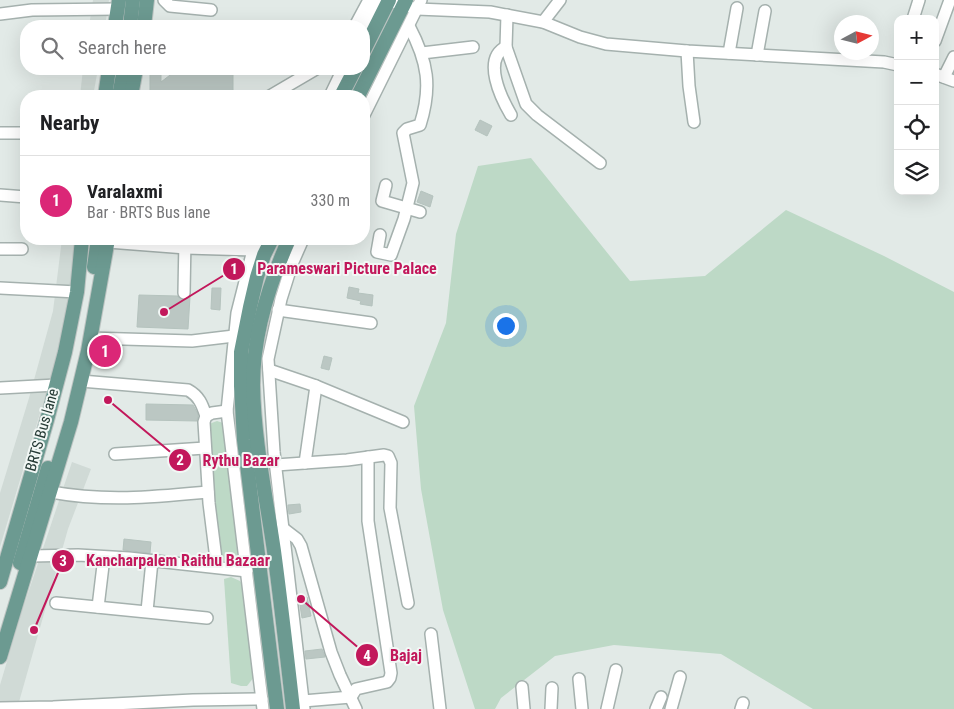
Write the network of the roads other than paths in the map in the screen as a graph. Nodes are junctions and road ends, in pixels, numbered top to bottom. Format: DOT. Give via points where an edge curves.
graph roads {
  1 [pos="133,0"];
  2 [pos="147,0"];
  3 [pos="164,0"];
  4 [pos="369,0"];
  5 [pos="378,0"];
  6 [pos="389,0"];
  7 [pos="560,0"];
  8 [pos="919,0"];
  9 [pos="950,0"];
  10 [pos="412,4"];
  11 [pos="32,5"];
  12 [pos="119,5"];
  13 [pos="737,8"];
  14 [pos="211,10"];
  15 [pos="765,11"];
  16 [pos="0,14"];
  17 [pos="507,15"];
  18 [pos="914,15"];
  19 [pos="117,20"];
  20 [pos="131,20"];
  21 [pos="145,20"];
  22 [pos="358,20"];
  23 [pos="368,20"];
  24 [pos="543,22"];
  25 [pos="409,26"];
  26 [pos="939,30"];
  27 [pos="370,38"];
  28 [pos="506,46"];
  29 [pos="473,47"];
  30 [pos="687,51"];
  31 [pos="422,52"];
  32 [pos="729,54"];
  33 [pos="757,55"];
  34 [pos="954,57"];
  35 [pos="894,64"];
  36 [pos="108,75"];
  37 [pos="123,75"];
  38 [pos="135,75"];
  39 [pos="306,75"];
  40 [pos="340,75"];
  41 [pos="352,75"];
  42 [pos="945,77"];
  43 [pos="106,90"];
  44 [pos="119,90"];
  45 [pos="132,90"];
  46 [pos="280,90"];
  47 [pos="333,90"];
  48 [pos="344,90"];
  49 [pos="362,90"];
  50 [pos="370,103"];
  51 [pos="511,115"];
  52 [pos="694,122"];
  53 [pos="20,132"];
  54 [pos="0,133"];
  55 [pos="600,163"];
  56 [pos="386,184"];
  57 [pos="0,195"];
  58 [pos="20,197"];
  59 [pos="406,208"];
  60 [pos="420,212"];
  61 [pos="380,235"];
  62 [pos="81,245"];
  63 [pos="104,245"];
  64 [pos="104,245"];
  65 [pos="184,245"];
  66 [pos="229,245"];
  67 [pos="259,245"];
  68 [pos="266,245"];
  69 [pos="288,245"];
  70 [pos="299,245"];
  71 [pos="0,249"];
  72 [pos="22,249"];
  73 [pos="259,252"];
  74 [pos="286,262"];
  75 [pos="0,288"];
  76 [pos="77,292"];
  77 [pos="184,293"];
  78 [pos="278,310"];
  79 [pos="371,322"];
  80 [pos="234,336"];
  81 [pos="90,338"];
  82 [pos="269,370"];
  83 [pos="81,381"];
  84 [pos="56,385"];
  85 [pos="316,386"];
  86 [pos="0,388"];
  87 [pos="228,411"];
  88 [pos="206,416"];
  89 [pos="403,422"];
  90 [pos="205,448"];
  91 [pos="116,454"];
  92 [pos="368,456"];
  93 [pos="305,463"];
  94 [pos="276,465"];
  95 [pos="51,492"];
  96 [pos="208,492"];
  97 [pos="284,529"];
  98 [pos="31,556"];
  99 [pos="104,557"];
  100 [pos="3,561"];
  101 [pos="152,561"];
  102 [pos="216,567"];
  103 [pos="247,571"];
  104 [pos="0,582"];
  105 [pos="56,603"];
  106 [pos="408,603"];
  107 [pos="98,607"];
  108 [pos="147,611"];
  109 [pos="208,618"];
  110 [pos="0,625"];
  111 [pos="431,634"];
  112 [pos="0,658"];
  113 [pos="616,670"];
  114 [pos="680,677"];
  115 [pos="579,679"];
  116 [pos="522,687"];
  117 [pos="552,688"];
  118 [pos="351,697"];
  119 [pos="661,697"];
  120 [pos="237,704"];
  121 [pos="262,704"];
  122 [pos="300,706"];
  123 [pos="100,707"];
  124 [pos="0,708"];
  125 [pos="18,708"];
  126 [pos="277,709"];
  127 [pos="356,709"];
  128 [pos="440,709"];
  129 [pos="524,709"];
  130 [pos="551,709"];
  131 [pos="582,709"];
  132 [pos="607,709"];
  133 [pos="656,709"];
  134 [pos="671,709"];
  1 -- 20 [label="main road"];
  2 -- 21 [label="main road"];
  3 -- 14 [label="street" via="170,6"];
  4 -- 22 [label="street"];
  5 -- 23 [label="street"];
  6 -- 10 [label="street"];
  6 -- 27 [label="main road"];
  7 -- 24 [label="street"];
  8 -- 18 [label="street"];
  9 -- 26 [label="street"];
  10 -- 17 [label="street"];
  10 -- 25 [label="street"];
  10 -- 49 [label="main road"];
  11 -- 12 [label="street"];
  11 -- 16 [label="street"];
  12 -- 19 [label="main road"];
  13 -- 32 [label="street"];
  15 -- 33 [label="street"];
  17 -- 24 [label="street"];
  17 -- 28 [label="street"];
  24 -- 30 [label="street" via="606,44"];
  25 -- 31 [label="street"];
  25 -- 50 [label="street"];
  28 -- 51 [label="street" via="497,53 495,75 500,96"];
  28 -- 55 [label="street" via="530,110"];
  29 -- 31 [label="street"];
  30 -- 32 [label="street"];
  30 -- 52 [label="street"];
  31 -- 59 [label="street" via="427,79 422,122 403,133 413,179"];
  32 -- 33 [label="street"];
  33 -- 35 [label="street"];
  34 -- 42 [label="street"];
  36 -- 43 [label="main road"];
  37 -- 44 [label="main road"];
  38 -- 45 [label="main road"];
  39 -- 46 [label="street"];
  40 -- 47 [label="street"];
  41 -- 48 [label="main road"];
  53 -- 54 [label="street"];
  56 -- 59 [label="street" via="382,201"];
  57 -- 58 [label="street"];
  59 -- 60 [label="street"];
  59 -- 61 [label="street" via="391,255 377,252"];
  62 -- 76 [label="main road"];
  63 -- 81 [label="main road"];
  64 -- 110 [label="main road, BRTS Bus lane" via="65,413"];
  65 -- 77 [label="street"];
  66 -- 73 [label="street"];
  67 -- 73 [label="street"];
  68 -- 73 [label="main road"];
  69 -- 74 [label="main road"];
  70 -- 74 [label="street"];
  71 -- 72 [label="street"];
  73 -- 80 [label="street" via="237,312"];
  73 -- 126 [label="main road" via="241,352 241,386 244,440"];
  74 -- 78 [label="street"];
  74 -- 122 [label="main road" via="262,320 253,384 257,442"];
  75 -- 76 [label="street"];
  76 -- 84 [label="main road"];
  78 -- 79 [label="street"];
  78 -- 82 [label="street" via="268,359"];
  80 -- 81 [label="street" via="192,341"];
  80 -- 87 [label="street"];
  81 -- 83 [label="main road"];
  82 -- 85 [label="street"];
  82 -- 94 [label="street"];
  83 -- 88 [label="street" via="188,390 201,402"];
  83 -- 95 [label="main road"];
  84 -- 86 [label="street"];
  84 -- 100 [label="main road"];
  85 -- 89 [label="street"];
  85 -- 93 [label="street"];
  87 -- 88 [label="street"];
  87 -- 103 [label="street"];
  88 -- 90 [label="street"];
  90 -- 91 [label="street"];
  90 -- 96 [label="street"];
  92 -- 93 [label="street"];
  92 -- 106 [label="street" via="384,455 390,459 390,508"];
  92 -- 118 [label="street" via="368,521 391,673 387,682 356,689"];
  93 -- 94 [label="street"];
  94 -- 97 [label="street"];
  95 -- 96 [label="street" via="116,499"];
  95 -- 98 [label="main road"];
  96 -- 102 [label="street"];
  97 -- 118 [label="street" via="301,546 331,652"];
  97 -- 122 [label="street"];
  98 -- 99 [label="street"];
  98 -- 112 [label="main road"];
  99 -- 101 [label="street"];
  99 -- 107 [label="street"];
  100 -- 104 [label="main road"];
  101 -- 102 [label="street"];
  101 -- 108 [label="street"];
  102 -- 103 [label="street"];
  103 -- 121 [label="street"];
  105 -- 107 [label="street"];
  107 -- 108 [label="street"];
  108 -- 109 [label="street"];
  111 -- 128 [label="street"];
  113 -- 132 [label="street"];
  114 -- 134 [label="street"];
  115 -- 131 [label="street"];
  116 -- 129 [label="street"];
  117 -- 130 [label="street"];
  118 -- 122 [label="street"];
  118 -- 127 [label="street"];
  119 -- 133 [label="street"];
  120 -- 121 [label="street"];
  120 -- 123 [label="street" via="164,701"];
  123 -- 125 [label="street"];
  124 -- 125 [label="street"];
}
